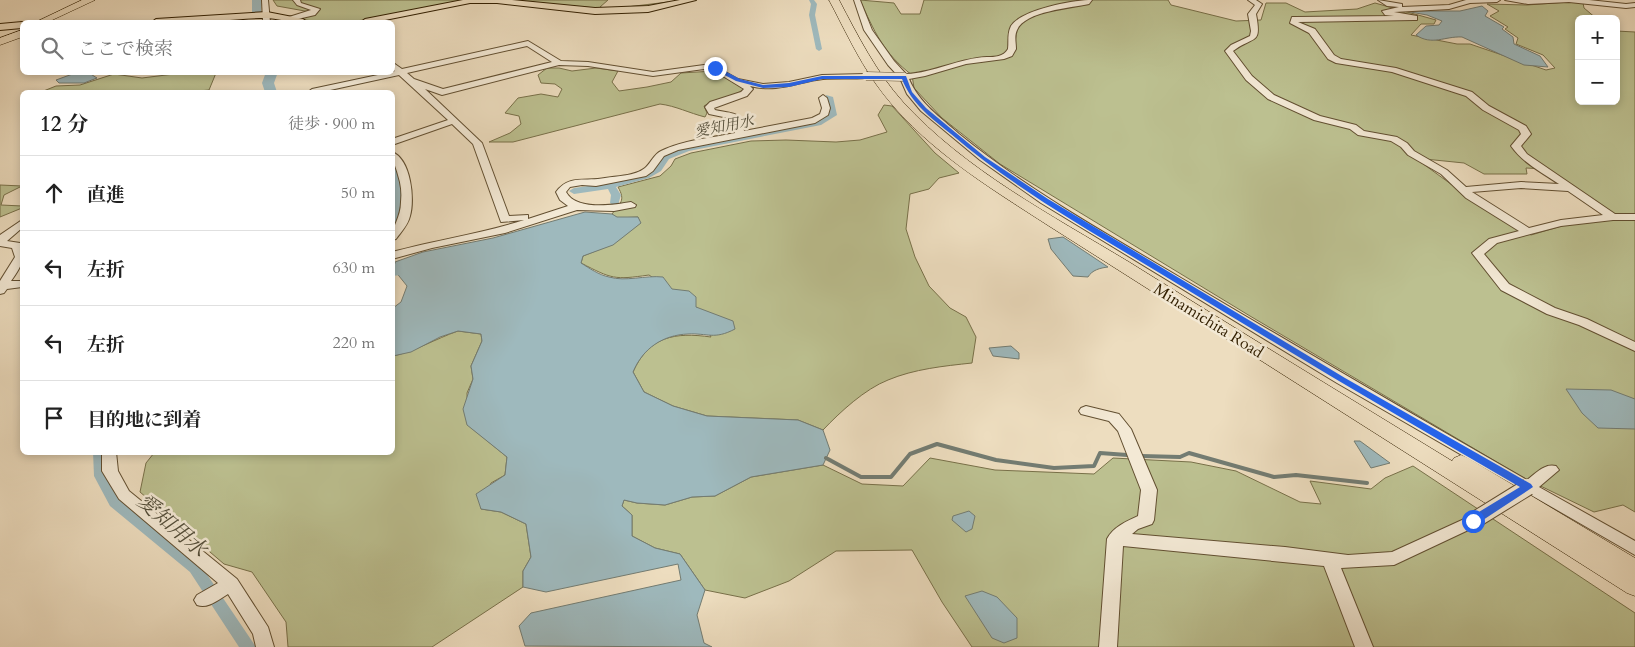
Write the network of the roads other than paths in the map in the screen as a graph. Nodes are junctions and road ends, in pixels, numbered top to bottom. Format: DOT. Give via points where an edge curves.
graph roads {
  1 [pos="90,0"];
  2 [pos="97,0"];
  3 [pos="265,0"];
  4 [pos="296,0"];
  5 [pos="692,0"];
  6 [pos="834,0"];
  7 [pos="843,0"];
  8 [pos="857,0"];
  9 [pos="1089,0"];
  10 [pos="1251,0"];
  11 [pos="1381,0"];
  12 [pos="1497,0"];
  13 [pos="1508,0"];
  14 [pos="1455,5"];
  15 [pos="1635,5"];
  16 [pos="267,19"];
  17 [pos="292,19"];
  18 [pos="45,20"];
  19 [pos="54,20"];
  20 [pos="234,20"];
  21 [pos="296,20"];
  22 [pos="375,20"];
  23 [pos="20,25"];
  24 [pos="0,27"];
  25 [pos="20,33"];
  26 [pos="0,40"];
  27 [pos="559,63"];
  28 [pos="395,67"];
  29 [pos="400,72"];
  30 [pos="395,73"];
  31 [pos="387,75"];
  32 [pos="904,77"];
  33 [pos="738,80"];
  34 [pos="411,81"];
  35 [pos="321,90"];
  36 [pos="823,98"];
  37 [pos="453,121"];
  38 [pos="740,135"];
  39 [pos="395,141"];
  40 [pos="395,158"];
  41 [pos="1570,188"];
  42 [pos="1462,190"];
  43 [pos="631,205"];
  44 [pos="576,207"];
  45 [pos="560,212"];
  46 [pos="1613,217"];
  47 [pos="1635,217"];
  48 [pos="20,225"];
  49 [pos="395,232"];
  50 [pos="1528,232"];
  51 [pos="0,242"];
  52 [pos="395,254"];
  53 [pos="20,255"];
  54 [pos="20,260"];
  55 [pos="20,284"];
  56 [pos="1,288"];
  57 [pos="1635,347"];
  58 [pos="1086,411"];
  59 [pos="110,455"];
  60 [pos="1552,470"];
  61 [pos="1474,486"];
  62 [pos="1528,487"];
  63 [pos="1115,539"];
  64 [pos="1588,541"];
  65 [pos="1635,549"];
  66 [pos="1330,560"];
  67 [pos="1635,563"];
  68 [pos="1635,570"];
  69 [pos="228,586"];
  70 [pos="1635,586"];
  71 [pos="1635,594"];
  72 [pos="203,600"];
  73 [pos="265,647"];
  74 [pos="1108,647"];
  75 [pos="1364,647"];
  1 -- 18 [label="highway"];
  2 -- 19 [label="highway"];
  3 -- 16 [label="street"];
  4 -- 17 [label="street" via="316,9"];
  5 -- 22 [label="main road" via="648,8 603,11 470,1"];
  6 -- 61 [label="highway, Minamichita Road" via="889,93 919,125 962,160 1054,224"];
  7 -- 64 [label="highway, Minamichita Road" via="869,47 900,92 930,124 1000,179"];
  8 -- 32 [label="street" via="868,30"];
  9 -- 32 [label="street" via="1087,3 1059,6 1017,23 1012,31 1010,54 972,60 918,77"];
  10 -- 42 [label="street" via="1259,4 1252,14 1253,38 1229,51 1257,86 1271,97 1317,118 1352,127 1361,133 1394,139 1444,172"];
  11 -- 14 [label="street" via="1389,5"];
  12 -- 14 [label="street"];
  13 -- 15 [label="street"];
  14 -- 41 [label="street" via="1386,11 1414,18 1294,19 1294,23 1312,31 1331,57 1339,61 1393,70 1469,94 1486,108 1523,128 1526,134 1516,146 1524,156"];
  16 -- 17 [label="main road"];
  16 -- 20 [label="main road"];
  17 -- 21 [label="main road"];
  23 -- 24 [label="main road"];
  25 -- 26 [label="highway"];
  27 -- 29 [label="street" via="528,43"];
  27 -- 33 [label="street" via="653,74 715,68"];
  27 -- 34 [label="street" via="442,92"];
  28 -- 29 [label="street"];
  29 -- 30 [label="street"];
  29 -- 34 [label="street"];
  31 -- 35 [label="street"];
  32 -- 33 [label="street, bridge" via="822,77 789,85 763,86"];
  32 -- 62 [label="street" via="910,92 924,109 983,158 1045,201 1342,380"];
  33 -- 38 [label="street" via="749,89 744,94 709,108 715,113 736,117"];
  34 -- 37 [label="street"];
  36 -- 38 [label="street" via="824,115 815,120"];
  37 -- 39 [label="street"];
  37 -- 45 [label="street" via="477,143 504,220"];
  38 -- 44 [label="street" via="675,148 661,154 642,174 567,186 561,192"];
  40 -- 49 [label="street" via="403,172 407,207"];
  41 -- 42 [label="street" via="1521,186"];
  41 -- 46 [label="street"];
  42 -- 50 [label="street"];
  43 -- 44 [label="street"];
  44 -- 45 [label="street"];
  45 -- 52 [label="street" via="501,231"];
  46 -- 47 [label="street"];
  46 -- 50 [label="street" via="1561,223"];
  48 -- 51 [label="street"];
  50 -- 57 [label="street" via="1493,241 1478,253 1505,287"];
  51 -- 53 [label="street" via="16,245"];
  54 -- 56 [label="street"];
  55 -- 56 [label="street"];
  58 -- 63 [label="street" via="1114,417 1124,429 1149,490 1146,520 1132,525"];
  59 -- 69 [label="street" via="110,472 124,495"];
  60 -- 62 [label="street"];
  61 -- 70 [label="highway, Minamichita Road"];
  61 -- 71 [label="highway" via="1488,501"];
  62 -- 65 [label="street"];
  62 -- 66 [label="street, bridge" via="1473,521 1394,558 1348,562"];
  63 -- 66 [label="street"];
  63 -- 74 [label="street"];
  64 -- 67 [label="highway"];
  64 -- 68 [label="highway, Minamichita Road"];
  66 -- 75 [label="street"];
  69 -- 72 [label="street"];
  69 -- 73 [label="street" via="262,632"];
}
